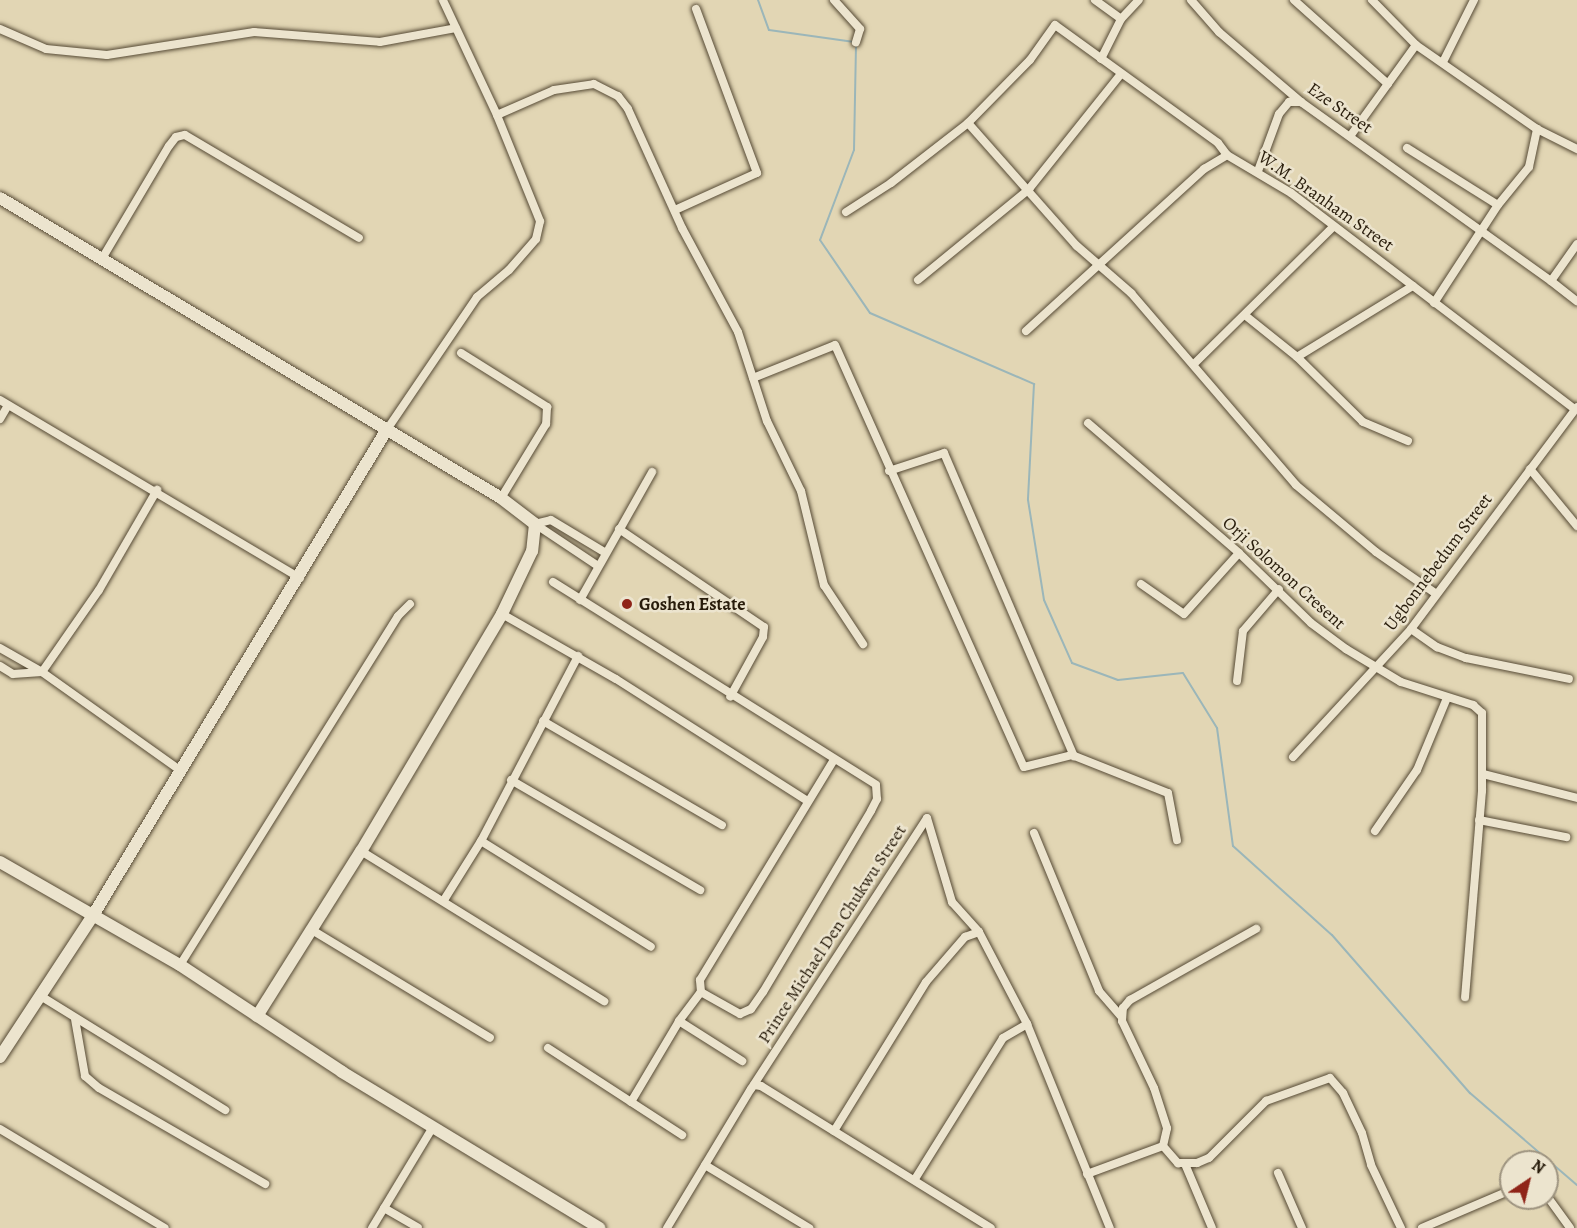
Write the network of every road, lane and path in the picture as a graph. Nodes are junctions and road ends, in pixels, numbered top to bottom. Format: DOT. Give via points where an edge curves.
graph roads {
  1 [pos="443,0"];
  2 [pos="834,0"];
  3 [pos="1095,0"];
  4 [pos="1139,0"];
  5 [pos="1191,0"];
  6 [pos="1294,0"];
  7 [pos="1371,0"];
  8 [pos="1474,0"];
  9 [pos="696,9"];
  10 [pos="1121,19"];
  11 [pos="456,28"];
  12 [pos="0,29"];
  13 [pos="856,42"];
  14 [pos="1416,45"];
  15 [pos="1101,59"];
  16 [pos="1443,62"];
  17 [pos="1120,75"];
  18 [pos="1388,84"];
  19 [pos="1301,102"];
  20 [pos="497,115"];
  21 [pos="968,123"];
  22 [pos="1537,129"];
  23 [pos="1351,135"];
  24 [pos="1407,148"];
  25 [pos="1577,148"];
  26 [pos="1227,155"];
  27 [pos="1258,171"];
  28 [pos="1029,189"];
  29 [pos="0,198"];
  30 [pos="1498,204"];
  31 [pos="675,210"];
  32 [pos="846,212"];
  33 [pos="1333,227"];
  34 [pos="1482,228"];
  35 [pos="358,238"];
  36 [pos="1577,244"];
  37 [pos="103,257"];
  38 [pos="1101,265"];
  39 [pos="918,280"];
  40 [pos="1551,281"];
  41 [pos="1413,286"];
  42 [pos="1577,301"];
  43 [pos="1434,303"];
  44 [pos="1246,316"];
  45 [pos="1026,331"];
  46 [pos="461,353"];
  47 [pos="1297,357"];
  48 [pos="1194,364"];
  49 [pos="753,378"];
  50 [pos="4,402"];
  51 [pos="1576,408"];
  52 [pos="0,419"];
  53 [pos="1088,423"];
  54 [pos="386,431"];
  55 [pos="1408,441"];
  56 [pos="1530,470"];
  57 [pos="889,471"];
  58 [pos="652,472"];
  59 [pos="157,490"];
  60 [pos="501,498"];
  61 [pos="535,524"];
  62 [pos="1577,526"];
  63 [pos="619,529"];
  64 [pos="606,552"];
  65 [pos="1239,553"];
  66 [pos="598,566"];
  67 [pos="300,578"];
  68 [pos="553,582"];
  69 [pos="1141,584"];
  70 [pos="1279,589"];
  71 [pos="1435,593"];
  72 [pos="580,600"];
  73 [pos="410,604"];
  74 [pos="502,614"];
  75 [pos="1411,629"];
  76 [pos="863,644"];
  77 [pos="0,648"];
  78 [pos="578,656"];
  79 [pos="1375,664"];
  80 [pos="0,666"];
  81 [pos="42,672"];
  82 [pos="1569,679"];
  83 [pos="1237,681"];
  84 [pos="730,697"];
  85 [pos="1447,698"];
  86 [pos="543,721"];
  87 [pos="1074,756"];
  88 [pos="1293,757"];
  89 [pos="834,759"];
  90 [pos="180,770"];
  91 [pos="1483,774"];
  92 [pos="511,780"];
  93 [pos="1577,798"];
  94 [pos="806,800"];
  95 [pos="1479,820"];
  96 [pos="723,825"];
  97 [pos="1375,831"];
  98 [pos="1034,833"];
  99 [pos="1566,837"];
  100 [pos="1177,840"];
  101 [pos="481,841"];
  102 [pos="361,851"];
  103 [pos="0,862"];
  104 [pos="700,890"];
  105 [pos="444,900"];
  106 [pos="92,917"];
  107 [pos="1256,928"];
  108 [pos="312,930"];
  109 [pos="979,932"];
  110 [pos="651,947"];
  111 [pos="180,965"];
  112 [pos="701,992"];
  113 [pos="39,995"];
  114 [pos="1465,997"];
  115 [pos="604,1001"];
  116 [pos="258,1016"];
  117 [pos="1121,1016"];
  118 [pos="75,1019"];
  119 [pos="679,1021"];
  120 [pos="1027,1024"];
  121 [pos="490,1038"];
  122 [pos="548,1048"];
  123 [pos="0,1057"];
  124 [pos="742,1060"];
  125 [pos="754,1085"];
  126 [pos="631,1102"];
  127 [pos="225,1110"];
  128 [pos="433,1127"];
  129 [pos="0,1129"];
  130 [pos="834,1131"];
  131 [pos="682,1135"];
  132 [pos="1163,1146"];
  133 [pos="1185,1164"];
  134 [pos="705,1165"];
  135 [pos="1278,1173"];
  136 [pos="1087,1174"];
  137 [pos="915,1179"];
  138 [pos="265,1184"];
  139 [pos="1499,1195"];
  140 [pos="384,1208"];
  141 [pos="1557,1210"];
  142 [pos="165,1228"];
  143 [pos="372,1228"];
  144 [pos="417,1228"];
  145 [pos="600,1228"];
  146 [pos="667,1228"];
  147 [pos="808,1228"];
  148 [pos="991,1228"];
  149 [pos="1110,1228"];
  150 [pos="1212,1228"];
  151 [pos="1302,1228"];
  152 [pos="1401,1228"];
  153 [pos="1422,1228"];
  154 [pos="1570,1228"];
  1 -- 11 [label="street"];
  2 -- 13 [label="street" via="860,29"];
  3 -- 10 [label="street"];
  4 -- 10 [label="street"];
  5 -- 19 [label="street, Eze Street" via="1219,32"];
  6 -- 18 [label="street"];
  7 -- 14 [label="street"];
  8 -- 16 [label="street"];
  9 -- 31 [label="street" via="757,173"];
  10 -- 15 [label="street" via="1119,30"];
  11 -- 12 [label="street" via="380,42 254,32 107,55 46,49"];
  11 -- 20 [label="street"];
  14 -- 16 [label="street"];
  14 -- 18 [label="street"];
  15 -- 17 [label="street, W.M. Branham Street"];
  15 -- 21 [label="street, W.M. Branham Street" via="1055,24 1030,60"];
  16 -- 22 [label="street"];
  17 -- 26 [label="street, W.M. Branham Street" via="1218,143"];
  17 -- 28 [label="street"];
  18 -- 23 [label="street"];
  19 -- 23 [label="street, Eze Street"];
  19 -- 27 [label="street" via="1289,102 1279,114"];
  20 -- 31 [label="street" via="573,85 594,84 618,96"];
  20 -- 54 [label="street" via="540,222 536,239 509,270 477,297"];
  21 -- 28 [label="street"];
  21 -- 32 [label="street" via="891,183"];
  22 -- 25 [label="street"];
  22 -- 30 [label="street" via="1529,167"];
  23 -- 34 [label="street, Eze Street" via="1435,200"];
  24 -- 30 [label="street"];
  26 -- 27 [label="street, W.M. Branham Street"];
  26 -- 38 [label="street" via="1204,169"];
  27 -- 33 [label="street, W.M. Branham Street"];
  28 -- 38 [label="street" via="1077,246"];
  28 -- 39 [label="street"];
  29 -- 37 [label="main road"];
  30 -- 34 [label="street"];
  31 -- 49 [label="street" via="738,332"];
  33 -- 41 [label="street, W.M. Branham Street"];
  33 -- 44 [label="street"];
  34 -- 40 [label="street, Eze Street"];
  34 -- 43 [label="street"];
  35 -- 37 [label="street" via="185,135 176,137 169,146"];
  36 -- 40 [label="street"];
  37 -- 54 [label="main road"];
  38 -- 45 [label="street"];
  38 -- 48 [label="street"];
  40 -- 42 [label="street, Eze Street"];
  41 -- 43 [label="street, W.M. Branham Street"];
  41 -- 47 [label="street"];
  43 -- 51 [label="street, W.M. Branham Street"];
  44 -- 47 [label="street"];
  44 -- 48 [label="street"];
  46 -- 60 [label="street" via="547,407 546,424"];
  47 -- 55 [label="street" via="1363,422"];
  48 -- 71 [label="street" via="1296,485 1376,552"];
  49 -- 57 [label="street" via="835,345"];
  49 -- 76 [label="street" via="775,440 791,464 801,491 824,585"];
  50 -- 52 [label="street"];
  50 -- 59 [label="street"];
  51 -- 56 [label="street, Ugbonnebedum Street"];
  53 -- 65 [label="street, Orji Solomon Cresent"];
  54 -- 60 [label="main road"];
  54 -- 67 [label="main road"];
  56 -- 62 [label="street"];
  56 -- 71 [label="street, Ugbonnebedum Street"];
  57 -- 87 [label="street" via="1024,767"];
  57 -- 87 [label="street" via="944,453"];
  58 -- 63 [label="street"];
  59 -- 67 [label="street"];
  59 -- 81 [label="street" via="99,590"];
  60 -- 61 [label="main road"];
  61 -- 64 [label="street" via="551,520"];
  61 -- 66 [label="street"];
  61 -- 74 [label="main road" via="532,551"];
  63 -- 64 [label="street"];
  63 -- 84 [label="street" via="764,627 763,638"];
  64 -- 66 [label="street"];
  65 -- 69 [label="street" via="1184,614"];
  65 -- 70 [label="street, Orji Solomon Cresent"];
  66 -- 72 [label="street"];
  67 -- 90 [label="main road"];
  68 -- 72 [label="street"];
  70 -- 79 [label="street, Orji Solomon Cresent" via="1311,623 1346,649"];
  70 -- 83 [label="street" via="1243,631"];
  71 -- 75 [label="street, Ugbonnebedum Street"];
  72 -- 84 [label="street"];
  73 -- 111 [label="street" via="398,616"];
  74 -- 78 [label="street"];
  74 -- 102 [label="main road"];
  75 -- 79 [label="street, Ugbonnebedum Street"];
  75 -- 82 [label="street" via="1437,647 1466,657"];
  77 -- 81 [label="street"];
  78 -- 86 [label="street"];
  78 -- 94 [label="street"];
  79 -- 85 [label="street, Orji Solomon Cresent" via="1401,682"];
  79 -- 88 [label="street, Ugbonnebedum Street"];
  80 -- 81 [label="street" via="13,674"];
  81 -- 90 [label="street"];
  84 -- 89 [label="street"];
  85 -- 91 [label="street, Orji Solomon Cresent" via="1473,705 1482,713"];
  85 -- 97 [label="street" via="1417,770"];
  86 -- 92 [label="street"];
  86 -- 96 [label="street"];
  87 -- 100 [label="street" via="1168,793"];
  89 -- 94 [label="street"];
  89 -- 112 [label="street" via="876,785 877,799 872,812 751,1009 740,1014"];
  90 -- 106 [label="main road"];
  91 -- 93 [label="street"];
  91 -- 95 [label="street, Orji Solomon Cresent"];
  92 -- 101 [label="street"];
  92 -- 104 [label="street"];
  94 -- 112 [label="street" via="704,973"];
  95 -- 99 [label="street"];
  95 -- 114 [label="street, Orji Solomon Cresent"];
  98 -- 117 [label="street" via="1100,991"];
  101 -- 105 [label="street"];
  101 -- 110 [label="street"];
  102 -- 105 [label="street"];
  102 -- 108 [label="main road"];
  103 -- 106 [label="main road"];
  105 -- 115 [label="street"];
  106 -- 111 [label="main road"];
  106 -- 113 [label="main road"];
  107 -- 117 [label="street" via="1130,999"];
  108 -- 116 [label="main road"];
  108 -- 121 [label="street"];
  109 -- 120 [label="street, Prince Michael Den Chukwu Street"];
  109 -- 125 [label="street, Prince Michael Den Chukwu Street" via="952,902 927,818"];
  109 -- 130 [label="street" via="965,937 926,982"];
  111 -- 116 [label="main road"];
  112 -- 119 [label="street"];
  113 -- 118 [label="street"];
  113 -- 123 [label="main road"];
  116 -- 128 [label="main road"];
  117 -- 132 [label="street" via="1163,1118 1167,1134"];
  118 -- 127 [label="street"];
  118 -- 138 [label="street" via="86,1076 99,1088"];
  119 -- 124 [label="street"];
  119 -- 126 [label="street"];
  120 -- 136 [label="street, Prince Michael Den Chukwu Street"];
  120 -- 137 [label="street" via="1003,1038"];
  122 -- 126 [label="street"];
  125 -- 130 [label="street"];
  125 -- 134 [label="street"];
  126 -- 131 [label="street"];
  128 -- 140 [label="street"];
  128 -- 145 [label="main road"];
  129 -- 142 [label="street"];
  130 -- 137 [label="street"];
  132 -- 133 [label="street" via="1173,1159"];
  132 -- 136 [label="street"];
  133 -- 150 [label="street"];
  133 -- 152 [label="street" via="1209,1158 1266,1101 1330,1078 1343,1093 1362,1133 1371,1165"];
  134 -- 146 [label="street"];
  134 -- 147 [label="street"];
  135 -- 151 [label="street"];
  136 -- 149 [label="street, Prince Michael Den Chukwu Street"];
  137 -- 148 [label="street"];
  139 -- 153 [label="street"];
  140 -- 143 [label="street"];
  140 -- 144 [label="street"];
  141 -- 154 [label="street"];
}
